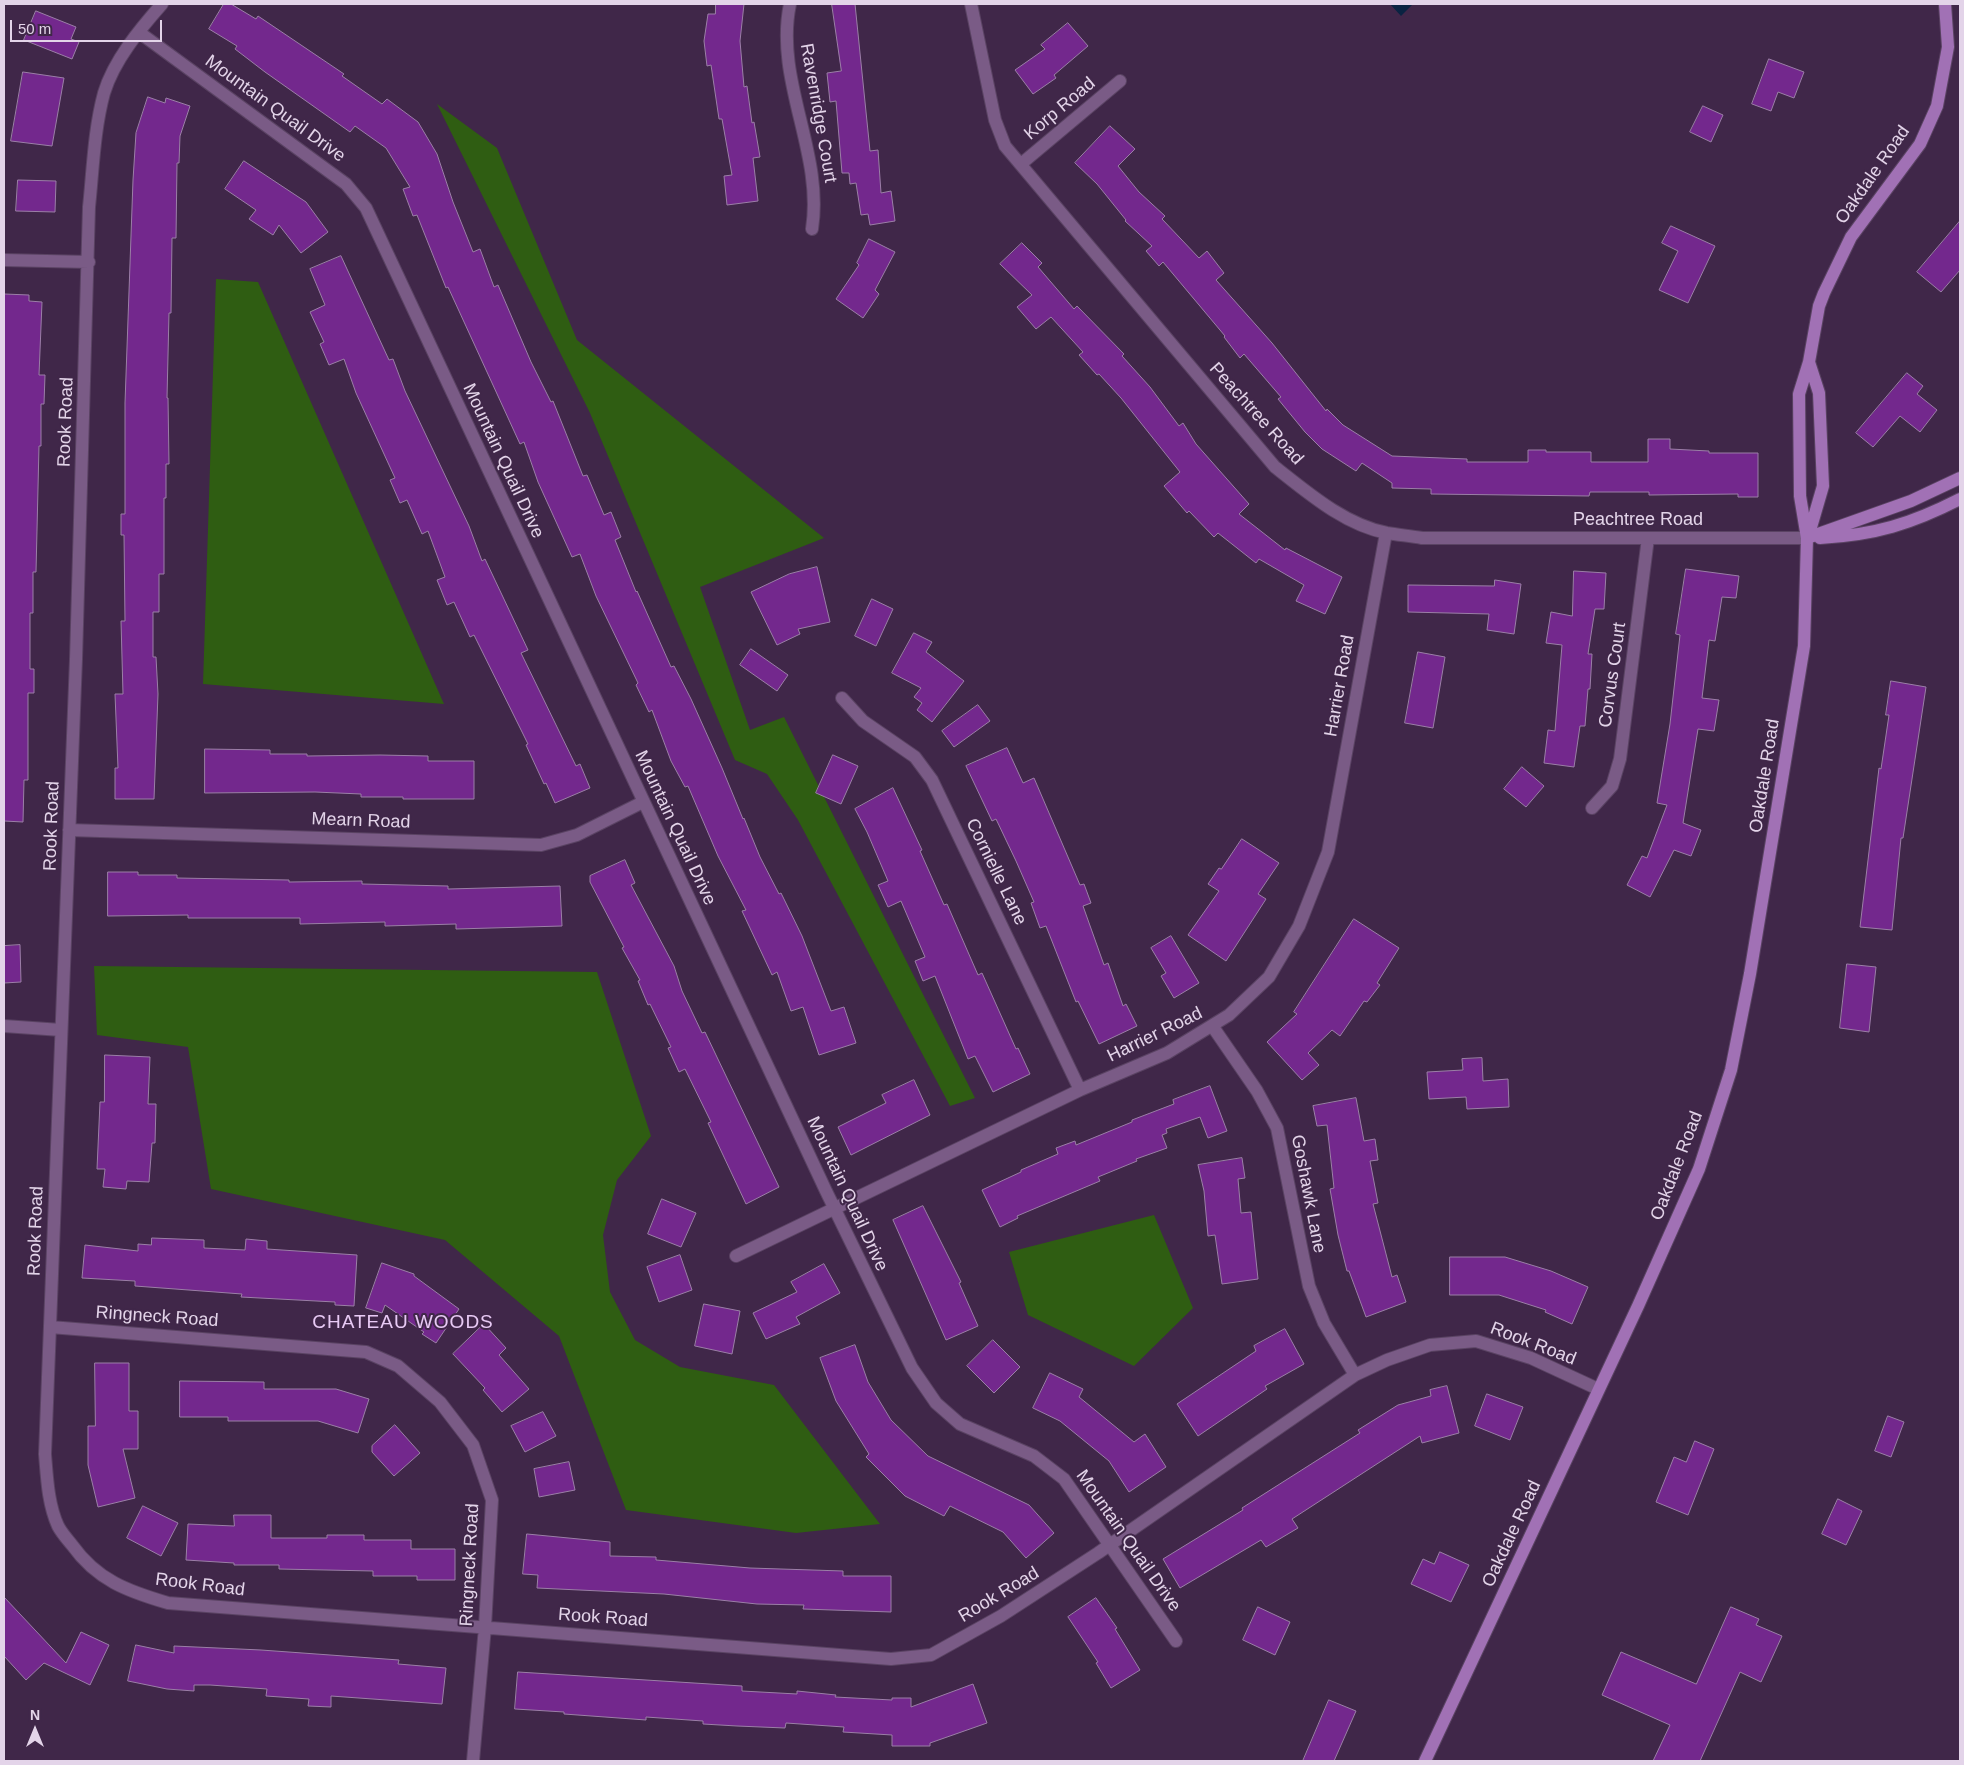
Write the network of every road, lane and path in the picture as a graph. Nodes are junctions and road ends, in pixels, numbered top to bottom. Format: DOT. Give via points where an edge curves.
graph roads {
  1 [pos="162,4"];
  2 [pos="790,4"];
  3 [pos="971,4"];
  4 [pos="1946,4"];
  5 [pos="140,33"];
  6 [pos="1120,81"];
  7 [pos="1021,164"];
  8 [pos="812,229"];
  9 [pos="4,260"];
  10 [pos="88,262"];
  11 [pos="1809,362"];
  12 [pos="1960,478"];
  13 [pos="1960,499"];
  14 [pos="1386,533"];
  15 [pos="1648,538"];
  16 [pos="1807,538"];
  17 [pos="842,698"];
  18 [pos="644,802"];
  19 [pos="1592,808"];
  20 [pos="69,830"];
  21 [pos="4,1026"];
  22 [pos="1213,1027"];
  23 [pos="61,1030"];
  24 [pos="1080,1090"];
  25 [pos="834,1209"];
  26 [pos="736,1256"];
  27 [pos="50,1327"];
  28 [pos="1354,1375"];
  29 [pos="1598,1389"];
  30 [pos="1110,1543"];
  31 [pos="485,1627"];
  32 [pos="1176,1641"];
  33 [pos="473,1761"];
  34 [pos="1425,1761"];
  1 -- 5 [label="street, Rook Road"];
  2 -- 8 [label="street, Ravenridge Court" via="787,59 813,186 815,210"];
  3 -- 7 [label="street, Peachtree Road" via="995,120 1005,146"];
  4 -- 11 [label="main road, Oakdale Road" via="1948,47 1937,106 1920,144 1851,237 1818,306"];
  5 -- 10 [label="street, Rook Road" via="120,59 105,92 95,145"];
  5 -- 18 [label="street, Mountain Quail Drive" via="346,184 366,208"];
  6 -- 7 [label="street, Korp Road"];
  7 -- 14 [label="street, Peachtree Road" via="1275,467 1339,513"];
  9 -- 10 [label="street"];
  10 -- 20 [label="street, Rook Road"];
  11 -- 16 [label="main road, Oakdale Road" via="1798,394 1800,496"];
  11 -- 16 [label="main road, Oakdale Road" via="1819,393 1823,486"];
  12 -- 16 [label="main road, Peachtree Road" via="1911,501"];
  13 -- 16 [label="main road, Peachtree Road" via="1919,519 1882,531 1857,536"];
  14 -- 15 [label="street, Peachtree Road" via="1422,538"];
  14 -- 22 [label="street, Harrier Road" via="1328,852 1314,892 1299,926 1269,977"];
  15 -- 16 [label="street, Peachtree Road"];
  15 -- 19 [label="street, Corvus Court" via="1620,759 1612,786"];
  16 -- 29 [label="main road, Oakdale Road" via="1804,646 1731,1070 1699,1168"];
  17 -- 24 [label="street, Cornielle Lane" via="863,721 915,757 932,780"];
  18 -- 20 [label="street, Mearn Road" via="577,835 541,845"];
  18 -- 25 [label="street, Mountain Quail Drive"];
  20 -- 23 [label="street, Rook Road"];
  21 -- 23 [label="street"];
  22 -- 24 [label="street, Harrier Road" via="1167,1053"];
  22 -- 28 [label="street, Goshawk Lane" via="1257,1091 1277,1128 1309,1286 1324,1324"];
  23 -- 27 [label="street, Rook Road"];
  24 -- 25 [label="street, Harrier Road"];
  25 -- 26 [label="street, Harrier Road"];
  25 -- 30 [label="street, Mountain Quail Drive" via="912,1368 936,1403 960,1424 1034,1456 1064,1479"];
  27 -- 31 [label="street, Ringneck Road" via="366,1352 398,1366 440,1402 474,1445 492,1500"];
  27 -- 31 [label="street, Rook Road" via="45,1454 49,1494 58,1526 81,1558 106,1580 135,1594 168,1603"];
  28 -- 29 [label="street, Rook Road" via="1430,1345 1476,1341 1532,1358"];
  28 -- 30 [label="street, Rook Road"];
  29 -- 34 [label="main road, Oakdale Road"];
  30 -- 31 [label="street, Rook Road" via="1002,1616 931,1655 891,1659"];
  30 -- 32 [label="street, Mountain Quail Drive"];
  31 -- 33 [label="street, Ringneck Road"];
}
